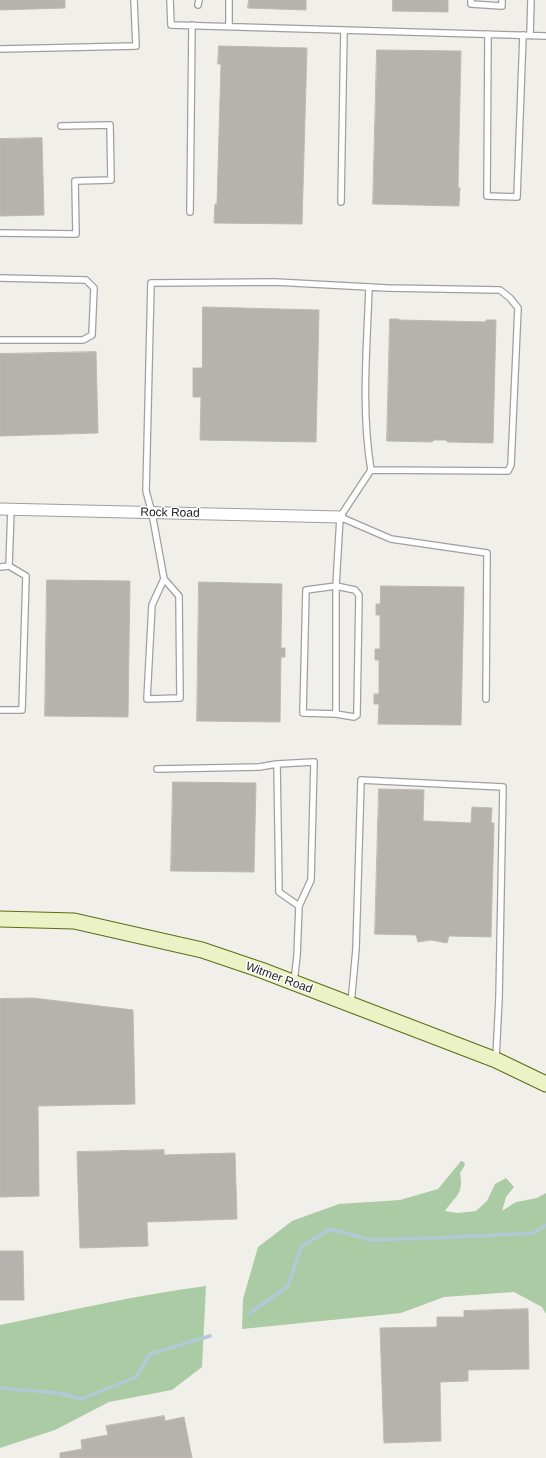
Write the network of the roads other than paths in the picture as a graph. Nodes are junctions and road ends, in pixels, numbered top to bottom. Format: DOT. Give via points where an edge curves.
graph roads {
  1 [pos="134,0"];
  2 [pos="170,0"];
  3 [pos="229,0"];
  4 [pos="471,0"];
  5 [pos="502,0"];
  6 [pos="531,0"];
  7 [pos="192,25"];
  8 [pos="229,26"];
  9 [pos="344,30"];
  10 [pos="488,34"];
  11 [pos="523,35"];
  12 [pos="530,35"];
  13 [pos="546,36"];
  14 [pos="0,49"];
  15 [pos="61,126"];
  16 [pos="341,202"];
  17 [pos="190,212"];
  18 [pos="0,233"];
  19 [pos="0,278"];
  20 [pos="369,287"];
  21 [pos="0,340"];
  22 [pos="371,470"];
  23 [pos="5,509"];
  24 [pos="152,513"];
  25 [pos="340,517"];
  26 [pos="9,566"];
  27 [pos="0,567"];
  28 [pos="164,579"];
  29 [pos="336,586"];
  30 [pos="486,699"];
  31 [pos="0,710"];
  32 [pos="336,714"];
  33 [pos="277,764"];
  34 [pos="157,768"];
  35 [pos="299,906"];
  36 [pos="0,919"];
  37 [pos="294,983"];
  38 [pos="351,1005"];
  39 [pos="496,1060"];
  40 [pos="546,1084"];
  1 -- 14 [label="lane" via="136,46"];
  2 -- 7 [label="lane" via="171,25"];
  3 -- 8 [label="lane"];
  4 -- 5 [label="lane" via="470,4 502,6"];
  6 -- 12 [label="lane"];
  7 -- 8 [label="lane"];
  7 -- 17 [label="lane"];
  8 -- 9 [label="lane"];
  9 -- 10 [label="lane"];
  9 -- 16 [label="lane"];
  10 -- 11 [label="lane"];
  10 -- 11 [label="lane" via="487,196 518,197"];
  11 -- 12 [label="lane"];
  12 -- 13 [label="lane"];
  15 -- 18 [label="lane" via="110,125 111,180 75,181 76,234"];
  19 -- 21 [label="lane" via="86,280 94,288 92,335 83,340"];
  20 -- 22 [label="lane" via="366,416"];
  20 -- 22 [label="lane" via="500,290 518,308 512,465 508,471"];
  20 -- 24 [label="lane" via="275,282 152,283 146,490"];
  22 -- 25 [label="lane"];
  23 -- 24 [label="street, Rock Road"];
  23 -- 26 [label="lane"];
  24 -- 25 [label="street, Rock Road"];
  24 -- 28 [label="lane"];
  25 -- 29 [label="lane"];
  25 -- 30 [label="lane" via="391,539 487,554"];
  26 -- 27 [label="lane"];
  26 -- 31 [label="lane" via="26,576 22,710"];
  28 -- 28 [label="lane" via="152,605 147,699 180,698 179,596"];
  29 -- 32 [label="lane"];
  29 -- 32 [label="lane" via="355,590 359,595 357,712 354,717"];
  29 -- 32 [label="lane" via="306,590 303,713"];
  33 -- 34 [label="lane" via="259,767"];
  33 -- 35 [label="lane" via="279,892"];
  33 -- 35 [label="lane" via="314,762 311,880"];
  35 -- 37 [label="lane"];
  36 -- 37 [label="street, Witmer Road" via="74,921 202,950"];
  37 -- 38 [label="street, Witmer Road"];
  38 -- 39 [label="street, Witmer Road"];
  38 -- 39 [label="lane" via="356,949 362,780 503,787"];
  39 -- 40 [label="street, Witmer Road"];
}
